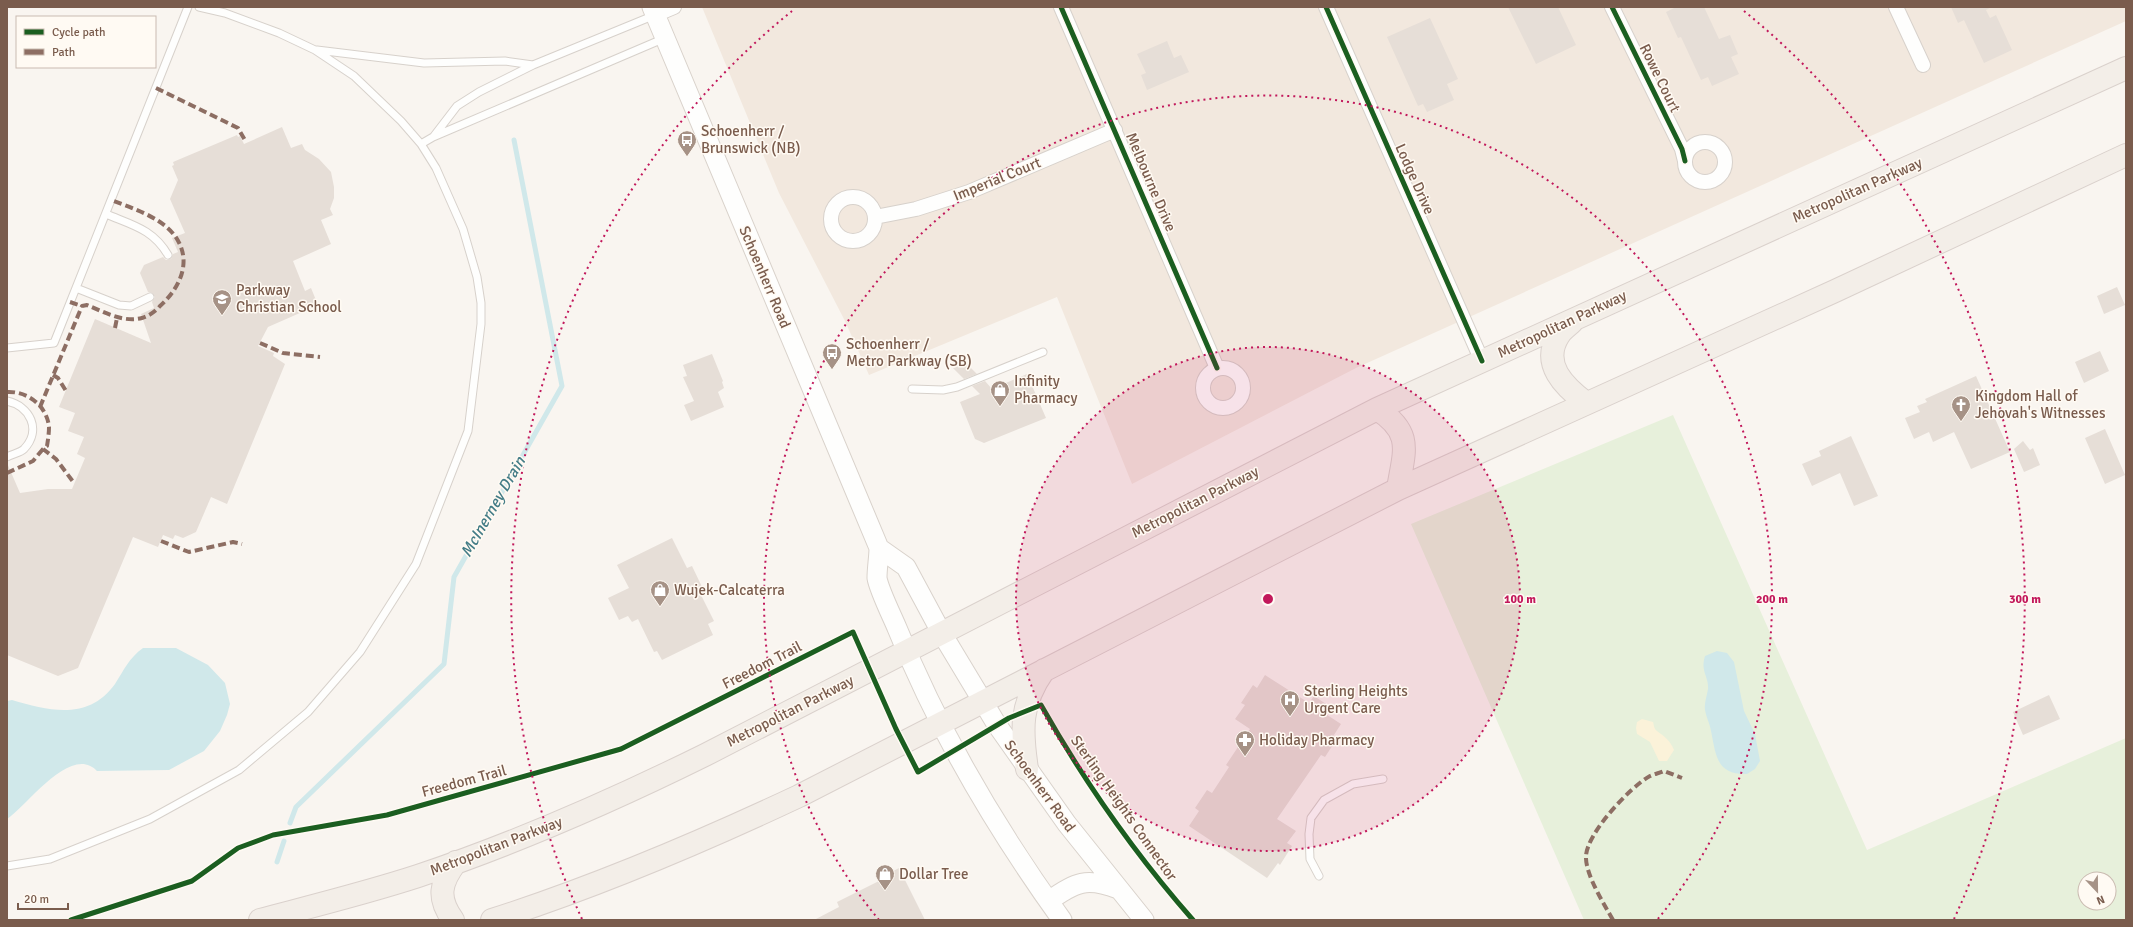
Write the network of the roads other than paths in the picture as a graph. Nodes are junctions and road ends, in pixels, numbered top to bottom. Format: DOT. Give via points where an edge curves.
graph roads {
  1 [pos="188,7"];
  2 [pos="199,7"];
  3 [pos="674,7"];
  4 [pos="1061,7"];
  5 [pos="1326,7"];
  6 [pos="1612,7"];
  7 [pos="1896,7"];
  8 [pos="653,11"];
  9 [pos="665,38"];
  10 [pos="315,50"];
  11 [pos="533,64"];
  12 [pos="1923,65"];
  13 [pos="2126,68"];
  14 [pos="1115,130"];
  15 [pos="433,137"];
  16 [pos="1676,137"];
  17 [pos="1700,142"];
  18 [pos="421,144"];
  19 [pos="2126,154"];
  20 [pos="1685,161"];
  21 [pos="106,214"];
  22 [pos="875,216"];
  23 [pos="168,255"];
  24 [pos="76,288"];
  25 [pos="150,297"];
  26 [pos="1576,318"];
  27 [pos="7,348"];
  28 [pos="1043,352"];
  29 [pos="1482,361"];
  30 [pos="1216,368"];
  31 [pos="912,389"];
  32 [pos="7,401"];
  33 [pos="1586,403"];
  34 [pos="1377,409"];
  35 [pos="7,457"];
  36 [pos="1398,489"];
  37 [pos="879,548"];
  38 [pos="941,632"];
  39 [pos="906,651"];
  40 [pos="1044,670"];
  41 [pos="982,702"];
  42 [pos="941,723"];
  43 [pos="1027,769"];
  44 [pos="1384,779"];
  45 [pos="456,862"];
  46 [pos="7,866"];
  47 [pos="1320,876"];
  48 [pos="1118,889"];
  49 [pos="1048,901"];
  50 [pos="260,920"];
  51 [pos="453,920"];
  52 [pos="492,920"];
  53 [pos="1062,920"];
  54 [pos="1144,920"];
  1 -- 21 [label="lane"];
  2 -- 10 [label="lane" via="225,13 279,33"];
  3 -- 8 [label="street"];
  4 -- 14 [label="street, Melbourne Drive"];
  5 -- 29 [label="street, Lodge Drive"];
  6 -- 16 [label="street, Rowe Court"];
  7 -- 12 [label="street"];
  8 -- 9 [label="main road, Schoenherr Road"];
  8 -- 11 [label="lane"];
  9 -- 15 [label="lane"];
  9 -- 37 [label="main road, Schoenherr Road"];
  10 -- 11 [label="lane" via="424,63 505,61"];
  10 -- 18 [label="lane" via="354,76 402,121"];
  11 -- 15 [label="lane" via="457,106"];
  13 -- 26 [label="main road, Metropolitan Parkway"];
  14 -- 22 [label="street, Imperial Court" via="962,194 916,209"];
  14 -- 30 [label="street, Melbourne Drive"];
  15 -- 18 [label="lane"];
  16 -- 17 [label="street, Rowe Court" via="1688,142"];
  16 -- 20 [label="street, Rowe Court"];
  17 -- 20 [label="street" via="1690,149"];
  17 -- 20 [label="street, Rowe Court" via="1714,143 1723,152 1725,165 1719,176 1714,180 1700,181 1689,174"];
  18 -- 46 [label="lane" via="436,168 463,229 477,277 481,324 468,431 416,564 360,652 308,712 239,770 150,819 50,860"];
  19 -- 33 [label="main road" via="1857,281"];
  21 -- 23 [label="lane" via="146,231 156,238"];
  21 -- 24 [label="lane"];
  24 -- 25 [label="lane" via="119,305 132,306"];
  24 -- 27 [label="lane" via="54,343"];
  26 -- 29 [label="main road, Metropolitan Parkway"];
  26 -- 33 [label="main road" via="1559,335 1553,348 1552,360 1561,381"];
  28 -- 31 [label="lane" via="957,387 943,390"];
  29 -- 34 [label="main road, Metropolitan Parkway"];
  32 -- 35 [label="lane" via="18,404 27,411 32,429 30,440 23,450"];
  33 -- 36 [label="main road"];
  34 -- 36 [label="main road" via="1397,424 1404,440"];
  34 -- 38 [label="main road, Metropolitan Parkway"];
  36 -- 40 [label="main road"];
  37 -- 38 [label="main road, Schoenherr Road" via="906,567"];
  37 -- 39 [label="main road, Schoenherr Road" via="877,579"];
  38 -- 39 [label="main road, Metropolitan Parkway"];
  38 -- 41 [label="main road, Schoenherr Road"];
  39 -- 42 [label="main road, Schoenherr Road"];
  39 -- 45 [label="main road, Metropolitan Parkway" via="667,774 540,830"];
  40 -- 41 [label="main road"];
  40 -- 43 [label="main road" via="1034,685 1024,712 1022,739"];
  41 -- 42 [label="main road"];
  41 -- 43 [label="main road, Schoenherr Road"];
  42 -- 49 [label="main road, Schoenherr Road" via="1008,839"];
  42 -- 52 [label="main road" via="799,796 702,841 616,877"];
  43 -- 48 [label="main road, Schoenherr Road"];
  44 -- 47 [label="lane" via="1353,784 1324,800 1311,818 1310,859"];
  45 -- 50 [label="main road, Metropolitan Parkway" via="386,886"];
  45 -- 51 [label="main road" via="447,874 442,892 446,910"];
  48 -- 49 [label="main road" via="1103,883 1080,883"];
  48 -- 54 [label="main road, Schoenherr Road"];
  49 -- 53 [label="main road, Schoenherr Road"];
}
